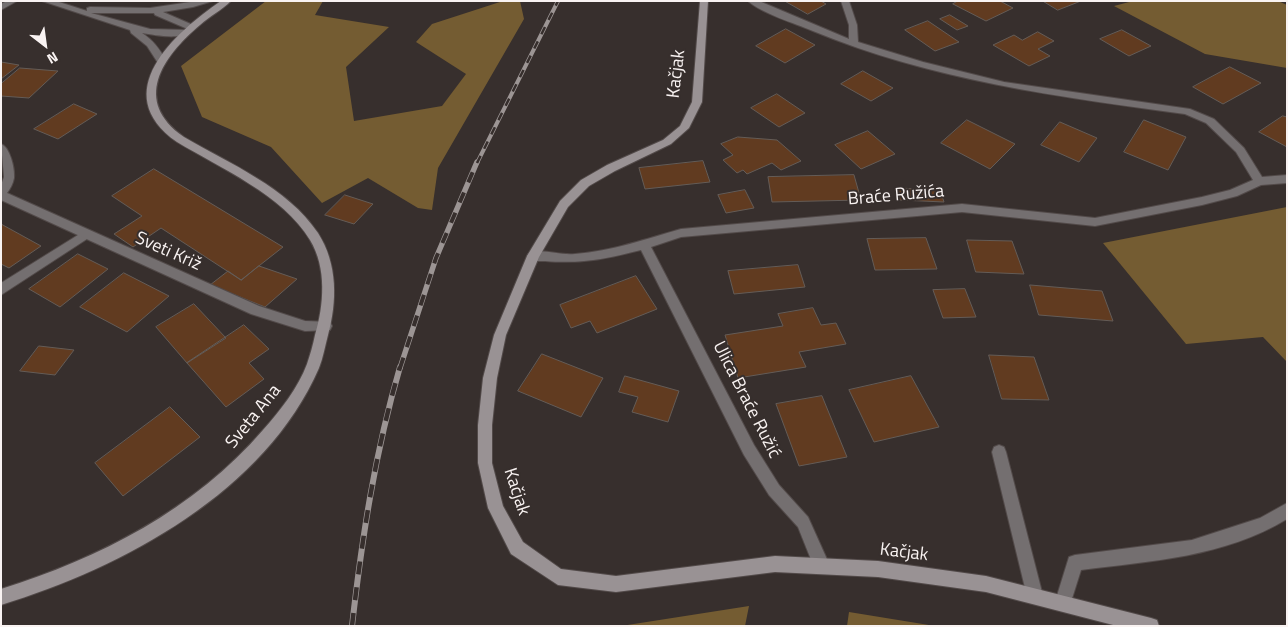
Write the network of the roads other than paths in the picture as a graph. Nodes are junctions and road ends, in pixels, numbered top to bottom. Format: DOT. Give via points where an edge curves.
graph roads {
  1 [pos="13,1"];
  2 [pos="46,1"];
  3 [pos="208,1"];
  4 [pos="227,1"];
  5 [pos="704,1"];
  6 [pos="752,1"];
  7 [pos="846,1"];
  8 [pos="1,8"];
  9 [pos="78,10"];
  10 [pos="151,12"];
  11 [pos="130,28"];
  12 [pos="187,29"];
  13 [pos="854,44"];
  14 [pos="161,61"];
  15 [pos="1,147"];
  16 [pos="1287,179"];
  17 [pos="1259,181"];
  18 [pos="1,195"];
  19 [pos="86,234"];
  20 [pos="644,245"];
  21 [pos="533,256"];
  22 [pos="1,290"];
  23 [pos="326,326"];
  24 [pos="999,452"];
  25 [pos="1287,510"];
  26 [pos="822,566"];
  27 [pos="1035,596"];
  28 [pos="1,597"];
  29 [pos="1063,602"];
  30 [pos="1152,626"];
  1 -- 8 [label="street"];
  2 -- 9 [label="street"];
  3 -- 10 [label="street"];
  4 -- 12 [label="main road, Sveta Ana"];
  5 -- 21 [label="main road, Kačjak" via="697,102 684,128 668,142 585,183 564,204"];
  6 -- 13 [label="street"];
  7 -- 13 [label="street"];
  9 -- 10 [label="street"];
  9 -- 11 [label="street"];
  10 -- 12 [label="street" via="171,17"];
  11 -- 12 [label="street" via="172,33"];
  11 -- 14 [label="street" via="157,50"];
  12 -- 14 [label="main road, Sveta Ana"];
  13 -- 17 [label="street" via="944,72 1003,84 1187,111 1210,121 1240,150"];
  14 -- 23 [label="main road, Sveta Ana" via="150,91 155,114 164,125 285,205 308,228 318,244 327,270"];
  15 -- 18 [label="street" via="10,174 9,183"];
  16 -- 17 [label="street, Braće Ružića"];
  17 -- 20 [label="street, Braće Ružića" via="1210,199 1095,222 962,208 680,233"];
  18 -- 19 [label="street, Sveti Križ"];
  19 -- 22 [label="street"];
  19 -- 23 [label="street, Sveti Križ" via="255,310 305,326"];
  20 -- 21 [label="street, Braće Ružića" via="573,259"];
  20 -- 26 [label="street, Ulica Braće Ružić" via="749,450 774,490 803,522"];
  21 -- 26 [label="main road, Kačjak" via="500,335 490,378 485,425 486,463 496,508 517,548 558,577 616,584 775,564"];
  23 -- 28 [label="main road, Sveta Ana" via="314,362 283,418 263,442 194,505 143,539 104,559 25,591"];
  24 -- 27 [label="street"];
  25 -- 29 [label="street" via="1264,524 1192,548 1075,563"];
  26 -- 27 [label="main road, Kačjak" via="918,574 986,584"];
  27 -- 29 [label="main road, Kačjak"];
  29 -- 30 [label="main road, Kačjak"];
}
